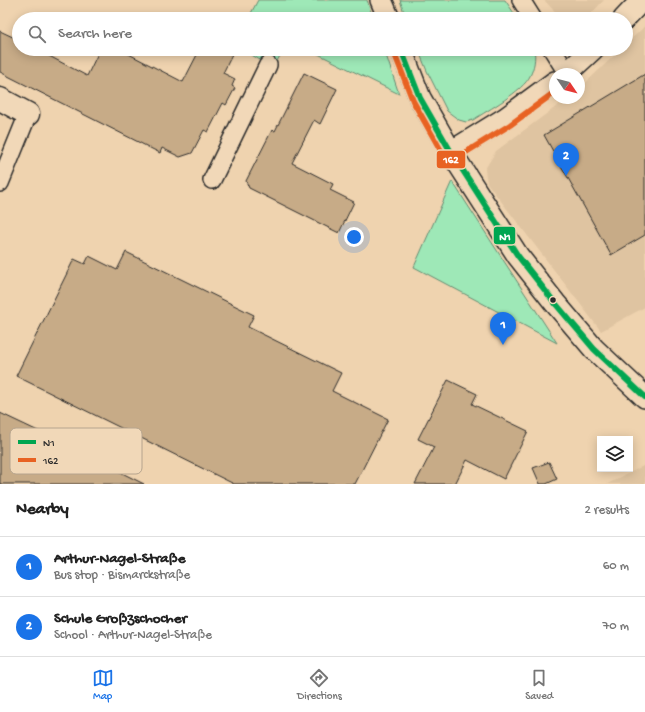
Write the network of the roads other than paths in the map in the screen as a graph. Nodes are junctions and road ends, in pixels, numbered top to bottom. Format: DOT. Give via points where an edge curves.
graph roads {
  1 [pos="381,0"];
  2 [pos="521,0"];
  3 [pos="642,0"];
  4 [pos="386,12"];
  5 [pos="529,12"];
  6 [pos="631,12"];
  7 [pos="404,56"];
  8 [pos="555,56"];
  9 [pos="585,56"];
  10 [pos="268,65"];
  11 [pos="560,68"];
  12 [pos="572,68"];
  13 [pos="549,86"];
  14 [pos="0,99"];
  15 [pos="28,114"];
  16 [pos="451,152"];
  17 [pos="212,180"];
  18 [pos="0,183"];
  19 [pos="645,397"];
  1 -- 4 [label="street"];
  2 -- 5 [label="street"];
  3 -- 6 [label="street"];
  7 -- 16 [label="street" via="420,98"];
  8 -- 11 [label="street"];
  9 -- 12 [label="street"];
  10 -- 17 [label="street"];
  13 -- 16 [label="street" via="506,118"];
  14 -- 15 [label="main road"];
  15 -- 18 [label="street"];
  16 -- 19 [label="street" via="518,256 550,297 594,349"];
}
